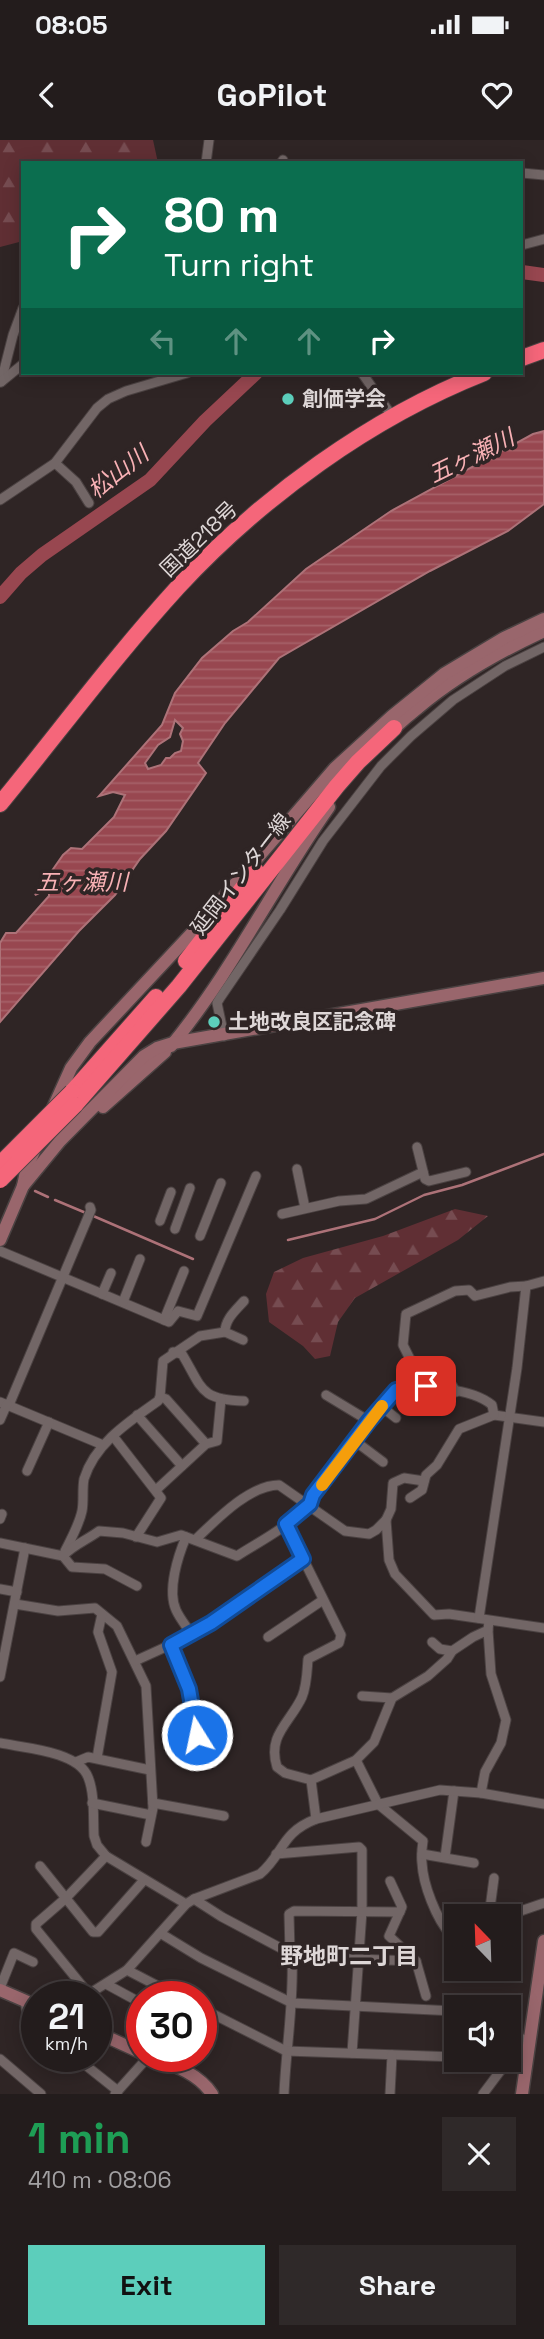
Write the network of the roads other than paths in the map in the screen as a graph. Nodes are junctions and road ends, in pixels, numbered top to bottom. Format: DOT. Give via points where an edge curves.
graph roads {
  1 [pos="209,140"];
  2 [pos="206,161"];
  3 [pos="523,173"];
  4 [pos="544,175"];
  5 [pos="544,239"];
  6 [pos="523,246"];
  7 [pos="21,314"];
  8 [pos="544,350"];
  9 [pos="523,358"];
  10 [pos="21,366"];
  11 [pos="180,375"];
  12 [pos="363,375"];
  13 [pos="480,375"];
  14 [pos="1,383"];
  15 [pos="393,416"];
  16 [pos="55,463"];
  17 [pos="0,500"];
  18 [pos="89,503"];
  19 [pos="544,620"];
  20 [pos="544,631"];
  21 [pos="544,647"];
  22 [pos="394,728"];
  23 [pos="350,755"];
  24 [pos="0,804"];
  25 [pos="544,978"];
  26 [pos="224,1036"];
  27 [pos="169,1047"];
  28 [pos="73,1098"];
  29 [pos="417,1147"];
  30 [pos="0,1164"];
  31 [pos="296,1169"];
  32 [pos="423,1172"];
  33 [pos="466,1172"];
  34 [pos="256,1176"];
  35 [pos="0,1180"];
  36 [pos="221,1182"];
  37 [pos="23,1186"];
  38 [pos="190,1188"];
  39 [pos="171,1192"];
  40 [pos="90,1207"];
  41 [pos="305,1208"];
  42 [pos="282,1214"];
  43 [pos="160,1221"];
  44 [pos="175,1229"];
  45 [pos="200,1236"];
  46 [pos="0,1240"];
  47 [pos="0,1251"];
  48 [pos="140,1259"];
  49 [pos="184,1271"];
  50 [pos="111,1273"];
  51 [pos="62,1277"];
  52 [pos="544,1281"];
  53 [pos="526,1286"];
  54 [pos="102,1294"];
  55 [pos="244,1301"];
  56 [pos="123,1303"];
  57 [pos="197,1316"];
  58 [pos="164,1320"];
  59 [pos="225,1332"];
  60 [pos="200,1336"];
  61 [pos="243,1340"];
  62 [pos="173,1353"];
  63 [pos="456,1392"];
  64 [pos="326,1395"];
  65 [pos="160,1397"];
  66 [pos="221,1399"];
  67 [pos="244,1401"];
  68 [pos="5,1404"];
  69 [pos="382,1407"];
  70 [pos="137,1415"];
  71 [pos="494,1415"];
  72 [pos="508,1416"];
  73 [pos="396,1418"];
  74 [pos="0,1420"];
  75 [pos="369,1421"];
  76 [pos="49,1422"];
  77 [pos="544,1422"];
  78 [pos="113,1436"];
  79 [pos="355,1441"];
  80 [pos="206,1444"];
  81 [pos="103,1445"];
  82 [pos="383,1462"];
  83 [pos="182,1466"];
  84 [pos="27,1471"];
  85 [pos="424,1480"];
  86 [pos="156,1490"];
  87 [pos="410,1498"];
  88 [pos="310,1504"];
  89 [pos="386,1520"];
  90 [pos="286,1524"];
  91 [pos="136,1537"];
  92 [pos="190,1539"];
  93 [pos="0,1543"];
  94 [pos="25,1548"];
  95 [pos="63,1556"];
  96 [pos="303,1559"];
  97 [pos="137,1586"];
  98 [pos="0,1589"];
  99 [pos="18,1592"];
  100 [pos="323,1600"];
  101 [pos="15,1604"];
  102 [pos="102,1614"];
  103 [pos="485,1623"];
  104 [pos="544,1628"];
  105 [pos="192,1634"];
  106 [pos="268,1637"];
  107 [pos="432,1642"];
  108 [pos="3,1643"];
  109 [pos="171,1645"];
  110 [pos="452,1651"];
  111 [pos="135,1661"];
  112 [pos="0,1677"];
  113 [pos="362,1696"];
  114 [pos="392,1698"];
  115 [pos="197,1735"];
  116 [pos="0,1743"];
  117 [pos="97,1758"];
  118 [pos="356,1760"];
  119 [pos="76,1762"];
  120 [pos="150,1770"];
  121 [pos="311,1780"];
  122 [pos="454,1791"];
  123 [pos="481,1793"];
  124 [pos="92,1803"];
  125 [pos="153,1804"];
  126 [pos="379,1804"];
  127 [pos="544,1804"];
  128 [pos="151,1815"];
  129 [pos="224,1816"];
  130 [pos="316,1819"];
  131 [pos="146,1842"];
  132 [pos="275,1854"];
  133 [pos="422,1854"];
  134 [pos="106,1856"];
  135 [pos="445,1857"];
  136 [pos="474,1863"];
  137 [pos="40,1866"];
  138 [pos="494,1878"];
  139 [pos="144,1880"];
  140 [pos="390,1881"];
  141 [pos="66,1898"];
  142 [pos="190,1901"];
  143 [pos="544,1903"];
  144 [pos="491,1904"];
  145 [pos="362,1911"];
  146 [pos="522,1911"];
  147 [pos="400,1912"];
  148 [pos="444,1927"];
  149 [pos="160,1933"];
  150 [pos="544,1941"];
  151 [pos="291,1955"];
  152 [pos="359,1959"];
  153 [pos="416,1961"];
  154 [pos="33,1962"];
  155 [pos="127,1970"];
  156 [pos="75,1981"];
  157 [pos="110,1981"];
  158 [pos="149,1981"];
  159 [pos="0,1989"];
  160 [pos="426,1996"];
  161 [pos="21,1998"];
  162 [pos="540,1998"];
  163 [pos="292,2003"];
  164 [pos="355,2007"];
  165 [pos="444,2011"];
  166 [pos="217,2016"];
  167 [pos="527,2037"];
  168 [pos="521,2040"];
  169 [pos="286,2051"];
  170 [pos="352,2053"];
  171 [pos="392,2055"];
  172 [pos="444,2057"];
  173 [pos="0,2059"];
  174 [pos="93,2072"];
  175 [pos="135,2072"];
  176 [pos="186,2072"];
  177 [pos="117,2092"];
  178 [pos="523,2093"];
  179 [pos="41,2094"];
  180 [pos="212,2094"];
  181 [pos="284,2094"];
  182 [pos="390,2094"];
  183 [pos="483,2094"];
  1 -- 2 [label="street"];
  3 -- 4 [label="street"];
  5 -- 6 [label="street"];
  7 -- 14 [label="street"];
  8 -- 9 [label="highway"];
  10 -- 14 [label="street"];
  11 -- 16 [label="street" via="108,399"];
  12 -- 15 [label="street"];
  13 -- 15 [label="highway, 国道218号"];
  15 -- 24 [label="highway, 国道218号" via="288,487 181,584"];
  16 -- 17 [label="street"];
  16 -- 18 [label="street" via="76,482"];
  19 -- 23 [label="main road, 延岡インター線" via="444,674"];
  20 -- 22 [label="main road, 延岡インター線" via="451,682"];
  21 -- 26 [label="street" via="453,700 381,766 323,841 219,998"];
  22 -- 27 [label="main road" via="306,840 201,1007"];
  22 -- 28 [label="highway, 延岡インター線" via="337,786 179,986"];
  23 -- 28 [label="highway, 延岡インター線"];
  23 -- 37 [label="main road" via="79,1056 27,1167"];
  25 -- 26 [label="main road"];
  26 -- 27 [label="main road"];
  27 -- 37 [label="main road" via="157,1048 124,1074"];
  28 -- 30 [label="highway, 延岡インター線, bridge"];
  28 -- 35 [label="highway, 延岡インター線, bridge"];
  29 -- 32 [label="street"];
  31 -- 41 [label="street"];
  32 -- 33 [label="street" via="429,1181"];
  32 -- 41 [label="street" via="366,1199"];
  34 -- 57 [label="street"];
  36 -- 45 [label="street"];
  37 -- 46 [label="main road"];
  38 -- 44 [label="street"];
  39 -- 43 [label="street"];
  40 -- 51 [label="street"];
  41 -- 42 [label="street"];
  47 -- 51 [label="street"];
  48 -- 56 [label="street"];
  49 -- 58 [label="street"];
  50 -- 54 [label="street"];
  51 -- 54 [label="street"];
  51 -- 68 [label="street"];
  52 -- 53 [label="street"];
  53 -- 63 [label="street" via="475,1296 469,1290 455,1291 407,1314 404,1345 412,1363 452,1385"];
  53 -- 72 [label="street"];
  54 -- 56 [label="street"];
  55 -- 59 [label="street" via="227,1321"];
  56 -- 58 [label="street"];
  57 -- 58 [label="street" via="178,1311 169,1322"];
  57 -- 60 [label="street"];
  59 -- 60 [label="street"];
  59 -- 61 [label="street"];
  60 -- 62 [label="street"];
  62 -- 65 [label="street" via="163,1361"];
  62 -- 66 [label="street" via="182,1354 197,1383"];
  63 -- 69 [label="street" via="426,1386 404,1388 396,1390"];
  63 -- 71 [label="street" via="488,1401"];
  64 -- 75 [label="street"];
  65 -- 70 [label="street"];
  65 -- 80 [label="street"];
  66 -- 67 [label="street"];
  66 -- 80 [label="street" via="217,1441"];
  68 -- 74 [label="street"];
  68 -- 76 [label="street"];
  69 -- 73 [label="street"];
  69 -- 75 [label="street"];
  70 -- 78 [label="street"];
  70 -- 83 [label="street"];
  71 -- 72 [label="street"];
  71 -- 85 [label="street" via="459,1429"];
  72 -- 77 [label="street"];
  72 -- 103 [label="street"];
  75 -- 79 [label="street"];
  76 -- 81 [label="street"];
  76 -- 84 [label="street"];
  78 -- 81 [label="street"];
  78 -- 86 [label="street"];
  79 -- 82 [label="street"];
  79 -- 88 [label="street"];
  80 -- 83 [label="street"];
  81 -- 95 [label="street" via="84,1481 82,1513"];
  83 -- 86 [label="street"];
  85 -- 87 [label="street" via="422,1490"];
  85 -- 89 [label="street" via="404,1478 393,1483"];
  86 -- 91 [label="street" via="161,1501"];
  88 -- 89 [label="street" via="345,1531 369,1534"];
  88 -- 90 [label="street"];
  88 -- 92 [label="street" via="279,1485 267,1486"];
  89 -- 103 [label="street" via="387,1550 395,1574 420,1601 434,1615"];
  90 -- 92 [label="street" via="237,1556"];
  90 -- 96 [label="street"];
  91 -- 92 [label="street" via="156,1542 181,1535"];
  91 -- 95 [label="street" via="99,1531"];
  92 -- 105 [label="street" via="176,1563 174,1600"];
  93 -- 94 [label="street"];
  94 -- 95 [label="street"];
  94 -- 99 [label="street"];
  95 -- 97 [label="street" via="72,1567 105,1569"];
  96 -- 100 [label="street"];
  96 -- 105 [label="street"];
  98 -- 99 [label="street"];
  99 -- 101 [label="street"];
  100 -- 106 [label="street"];
  100 -- 121 [label="street" via="341,1635 339,1643 308,1659 302,1696 274,1746 277,1767"];
  101 -- 102 [label="street" via="58,1611 95,1608"];
  101 -- 108 [label="street"];
  102 -- 111 [label="street" via="117,1626"];
  102 -- 117 [label="street" via="98,1632 113,1672"];
  103 -- 104 [label="street"];
  103 -- 110 [label="street"];
  103 -- 123 [label="street" via="491,1674 506,1720"];
  105 -- 109 [label="street"];
  107 -- 110 [label="street"];
  108 -- 112 [label="street"];
  109 -- 111 [label="street"];
  109 -- 115 [label="street" via="189,1689"];
  110 -- 114 [label="street" via="428,1676"];
  111 -- 120 [label="street" via="146,1686"];
  113 -- 114 [label="street"];
  114 -- 118 [label="street" via="374,1742"];
  116 -- 119 [label="street"];
  117 -- 119 [label="street" via="88,1756"];
  117 -- 120 [label="street"];
  118 -- 121 [label="street"];
  118 -- 126 [label="street"];
  119 -- 124 [label="street" via="89,1779"];
  120 -- 125 [label="street"];
  121 -- 130 [label="street"];
  122 -- 123 [label="street"];
  122 -- 126 [label="street" via="427,1792"];
  122 -- 135 [label="street"];
  123 -- 127 [label="street"];
  124 -- 128 [label="street"];
  124 -- 134 [label="street" via="94,1836"];
  125 -- 128 [label="street"];
  125 -- 129 [label="street"];
  126 -- 130 [label="street"];
  126 -- 133 [label="street" via="423,1841"];
  128 -- 131 [label="street"];
  130 -- 132 [label="street" via="292,1832"];
  132 -- 142 [label="street" via="260,1874"];
  132 -- 145 [label="street" via="359,1847"];
  133 -- 135 [label="street"];
  133 -- 148 [label="street" via="432,1901"];
  134 -- 139 [label="street"];
  134 -- 141 [label="street"];
  135 -- 136 [label="street"];
  137 -- 141 [label="street"];
  138 -- 144 [label="street"];
  139 -- 141 [label="street" via="98,1932 93,1932"];
  139 -- 142 [label="street"];
  140 -- 147 [label="street"];
  141 -- 156 [label="street" via="36,1929"];
  142 -- 149 [label="street"];
  142 -- 151 [label="street"];
  143 -- 146 [label="street"];
  145 -- 147 [label="street"];
  145 -- 151 [label="street" via="293,1911 289,1914"];
  145 -- 152 [label="street"];
  147 -- 153 [label="street" via="389,1936"];
  149 -- 155 [label="street"];
  149 -- 163 [label="street"];
  150 -- 162 [label="main road"];
  151 -- 152 [label="street"];
  151 -- 163 [label="street"];
  152 -- 153 [label="street"];
  152 -- 164 [label="street"];
  153 -- 160 [label="street"];
  154 -- 159 [label="street" via="14,1953"];
  155 -- 157 [label="street"];
  155 -- 158 [label="street"];
  159 -- 161 [label="main road"];
  162 -- 167 [label="main road"];
  163 -- 164 [label="street"];
  163 -- 169 [label="street"];
  164 -- 165 [label="street"];
  164 -- 170 [label="street"];
  166 -- 169 [label="street"];
  167 -- 168 [label="street"];
  167 -- 178 [label="main road"];
  167 -- 183 [label="street"];
  169 -- 170 [label="street"];
  169 -- 181 [label="street"];
  170 -- 171 [label="street"];
  171 -- 172 [label="street"];
  171 -- 182 [label="street"];
  173 -- 179 [label="street"];
  174 -- 177 [label="street"];
  175 -- 177 [label="street"];
  176 -- 180 [label="main road" via="204,2082"];
}
